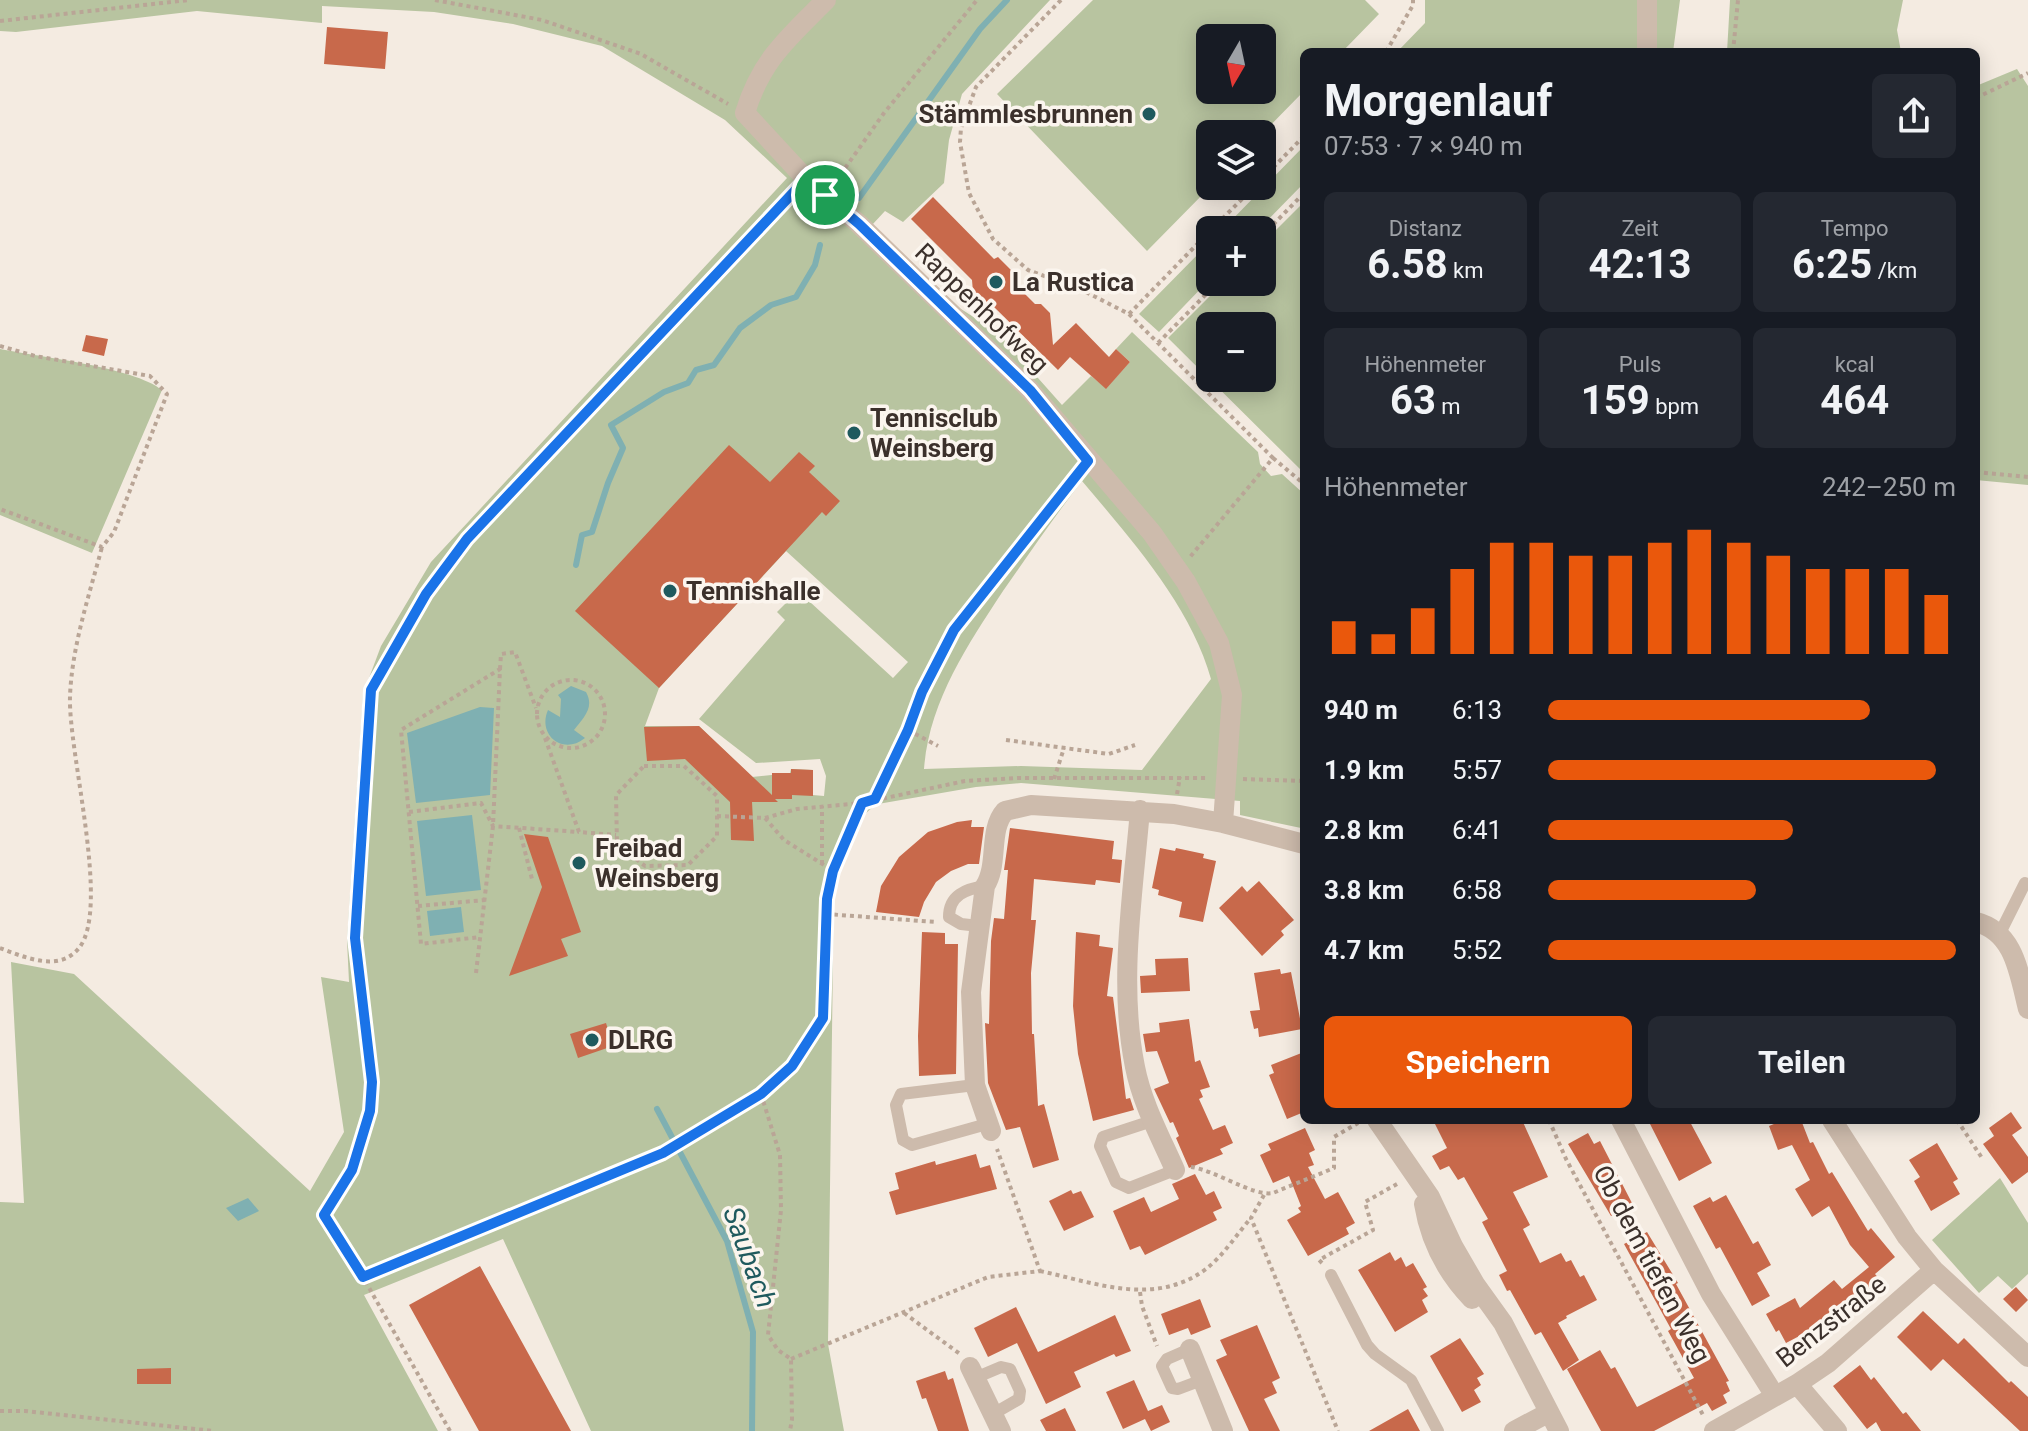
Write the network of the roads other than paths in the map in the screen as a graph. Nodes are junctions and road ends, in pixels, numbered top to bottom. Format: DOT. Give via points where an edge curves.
graph roads {
  1 [pos="826,0"];
  2 [pos="1647,0"];
  3 [pos="1647,48"];
  4 [pos="1140,810"];
  5 [pos="1223,823"];
  6 [pos="1300,843"];
  7 [pos="2025,883"];
  8 [pos="985,886"];
  9 [pos="1980,924"];
  10 [pos="979,926"];
  11 [pos="2000,933"];
  12 [pos="2028,1009"];
  13 [pos="975,1085"];
  14 [pos="1152,1121"];
  15 [pos="1380,1124"];
  16 [pos="1623,1124"];
  17 [pos="1835,1124"];
  18 [pos="989,1128"];
  19 [pos="1175,1170"];
  20 [pos="1934,1270"];
  21 [pos="1331,1275"];
  22 [pos="1190,1349"];
  23 [pos="2028,1357"];
  24 [pos="972,1373"];
  25 [pos="1202,1380"];
  26 [pos="1797,1384"];
  27 [pos="1775,1396"];
  28 [pos="997,1422"];
  29 [pos="1554,1422"];
  30 [pos="1709,1424"];
  31 [pos="1223,1431"];
  32 [pos="1438,1431"];
  33 [pos="1514,1431"];
  34 [pos="1837,1431"];
  1 -- 5 [label="street, Rappenhofweg" via="775,51 754,84 745,113 806,179 1030,390 1178,571 1219,643 1232,695"];
  2 -- 3 [label="street"];
  4 -- 5 [label="street"];
  4 -- 8 [label="street" via="1031,805 1005,811"];
  4 -- 14 [label="street" via="1127,980 1135,1068"];
  5 -- 6 [label="street"];
  7 -- 11 [label="lane"];
  8 -- 10 [label="street"];
  8 -- 10 [label="lane" via="969,888 955,898 949,917"];
  9 -- 11 [label="street"];
  10 -- 13 [label="street" via="971,992"];
  11 -- 12 [label="street" via="2012,951"];
  13 -- 18 [label="street"];
  13 -- 18 [label="lane" via="901,1094 896,1105 903,1140 912,1145"];
  14 -- 19 [label="street"];
  14 -- 19 [label="lane" via="1103,1137 1100,1146 1116,1182 1129,1188"];
  15 -- 29 [label="street" via="1418,1177"];
  16 -- 27 [label="street, Ob dem tiefen Weg" via="1711,1294"];
  17 -- 20 [label="street"];
  20 -- 23 [label="street"];
  20 -- 26 [label="street, Benzstraße"];
  21 -- 32 [label="lane" via="1367,1345 1411,1380"];
  22 -- 25 [label="street"];
  22 -- 25 [label="lane" via="1162,1366 1172,1388"];
  24 -- 28 [label="street"];
  24 -- 28 [label="lane" via="1010,1369 1019,1399"];
  25 -- 31 [label="street"];
  26 -- 27 [label="street, Benzstraße"];
  26 -- 34 [label="street"];
  27 -- 30 [label="street, Benzstraße"];
  29 -- 33 [label="street"];
}
